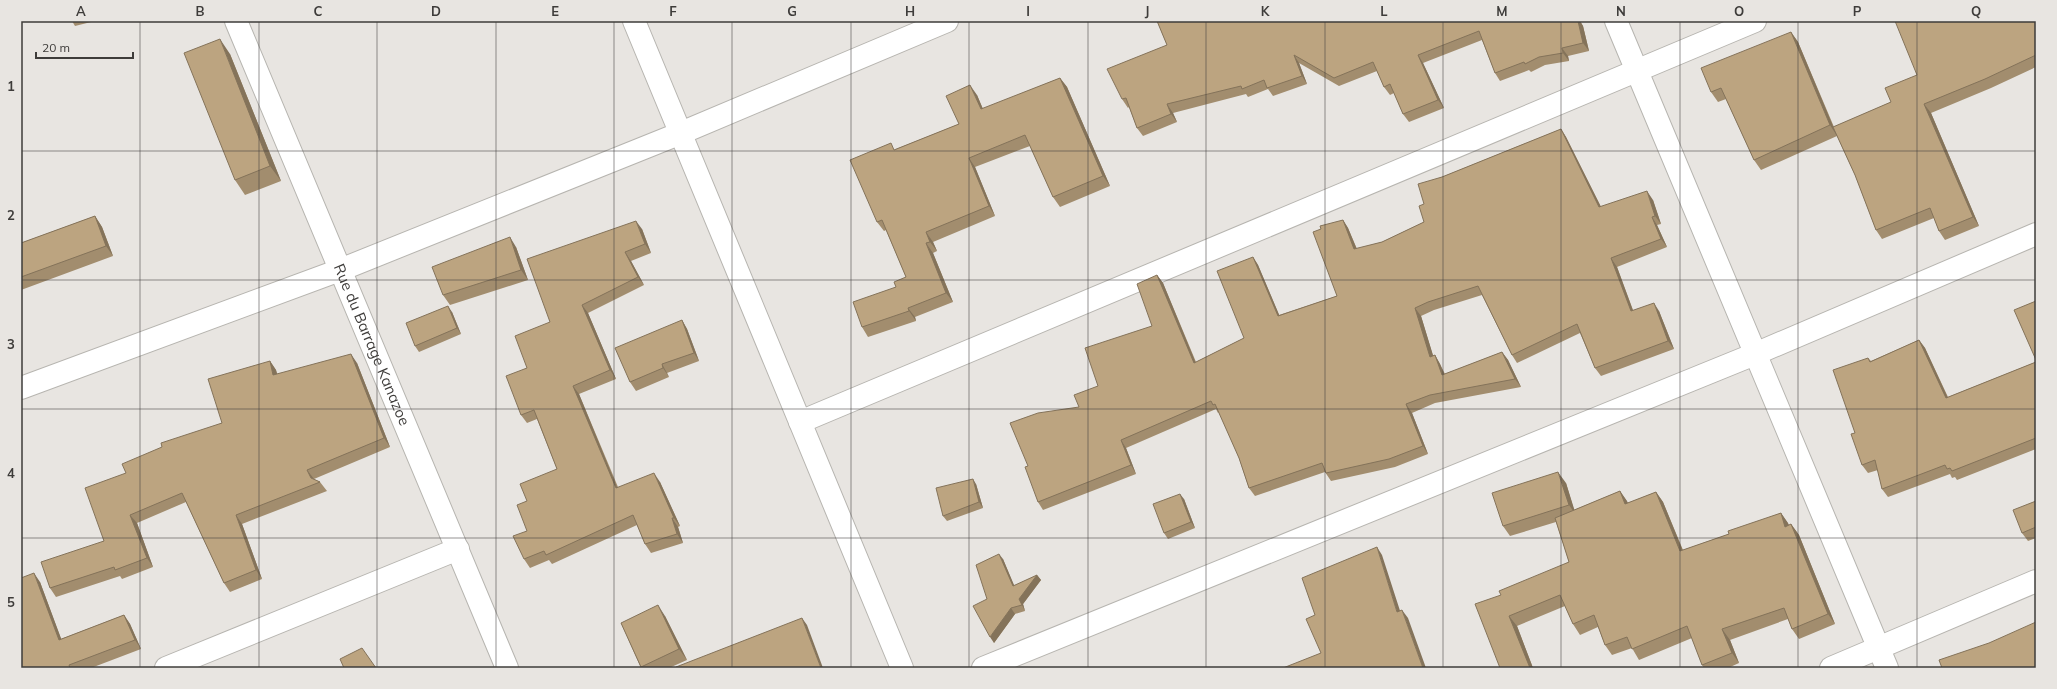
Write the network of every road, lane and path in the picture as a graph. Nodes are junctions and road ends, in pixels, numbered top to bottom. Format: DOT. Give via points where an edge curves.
graph roads {
  1 [pos="236,21"];
  2 [pos="634,21"];
  3 [pos="947,21"];
  4 [pos="1616,21"];
  5 [pos="1755,21"];
  6 [pos="1636,69"];
  7 [pos="680,133"];
  8 [pos="2036,234"];
  9 [pos="340,270"];
  10 [pos="1755,354"];
  11 [pos="21,388"];
  12 [pos="800,422"];
  13 [pos="458,550"];
  14 [pos="2036,581"];
  15 [pos="1883,658"];
  16 [pos="166,668"];
  17 [pos="507,668"];
  18 [pos="902,668"];
  19 [pos="983,668"];
  20 [pos="1831,668"];
  1 -- 9 [label="street, Rue du Barrage Kanazoe"];
  2 -- 7 [label="street"];
  3 -- 7 [label="street"];
  4 -- 6 [label="street"];
  5 -- 6 [label="street"];
  6 -- 10 [label="street"];
  6 -- 12 [label="street"];
  7 -- 9 [label="street"];
  7 -- 12 [label="street"];
  8 -- 10 [label="street"];
  9 -- 11 [label="street"];
  9 -- 13 [label="street, Rue du Barrage Kanazoe"];
  10 -- 15 [label="street"];
  10 -- 19 [label="street"];
  12 -- 18 [label="street"];
  13 -- 16 [label="street"];
  13 -- 17 [label="street, Rue du Barrage Kanazoe"];
  14 -- 15 [label="street"];
  15 -- 20 [label="street"];
}
